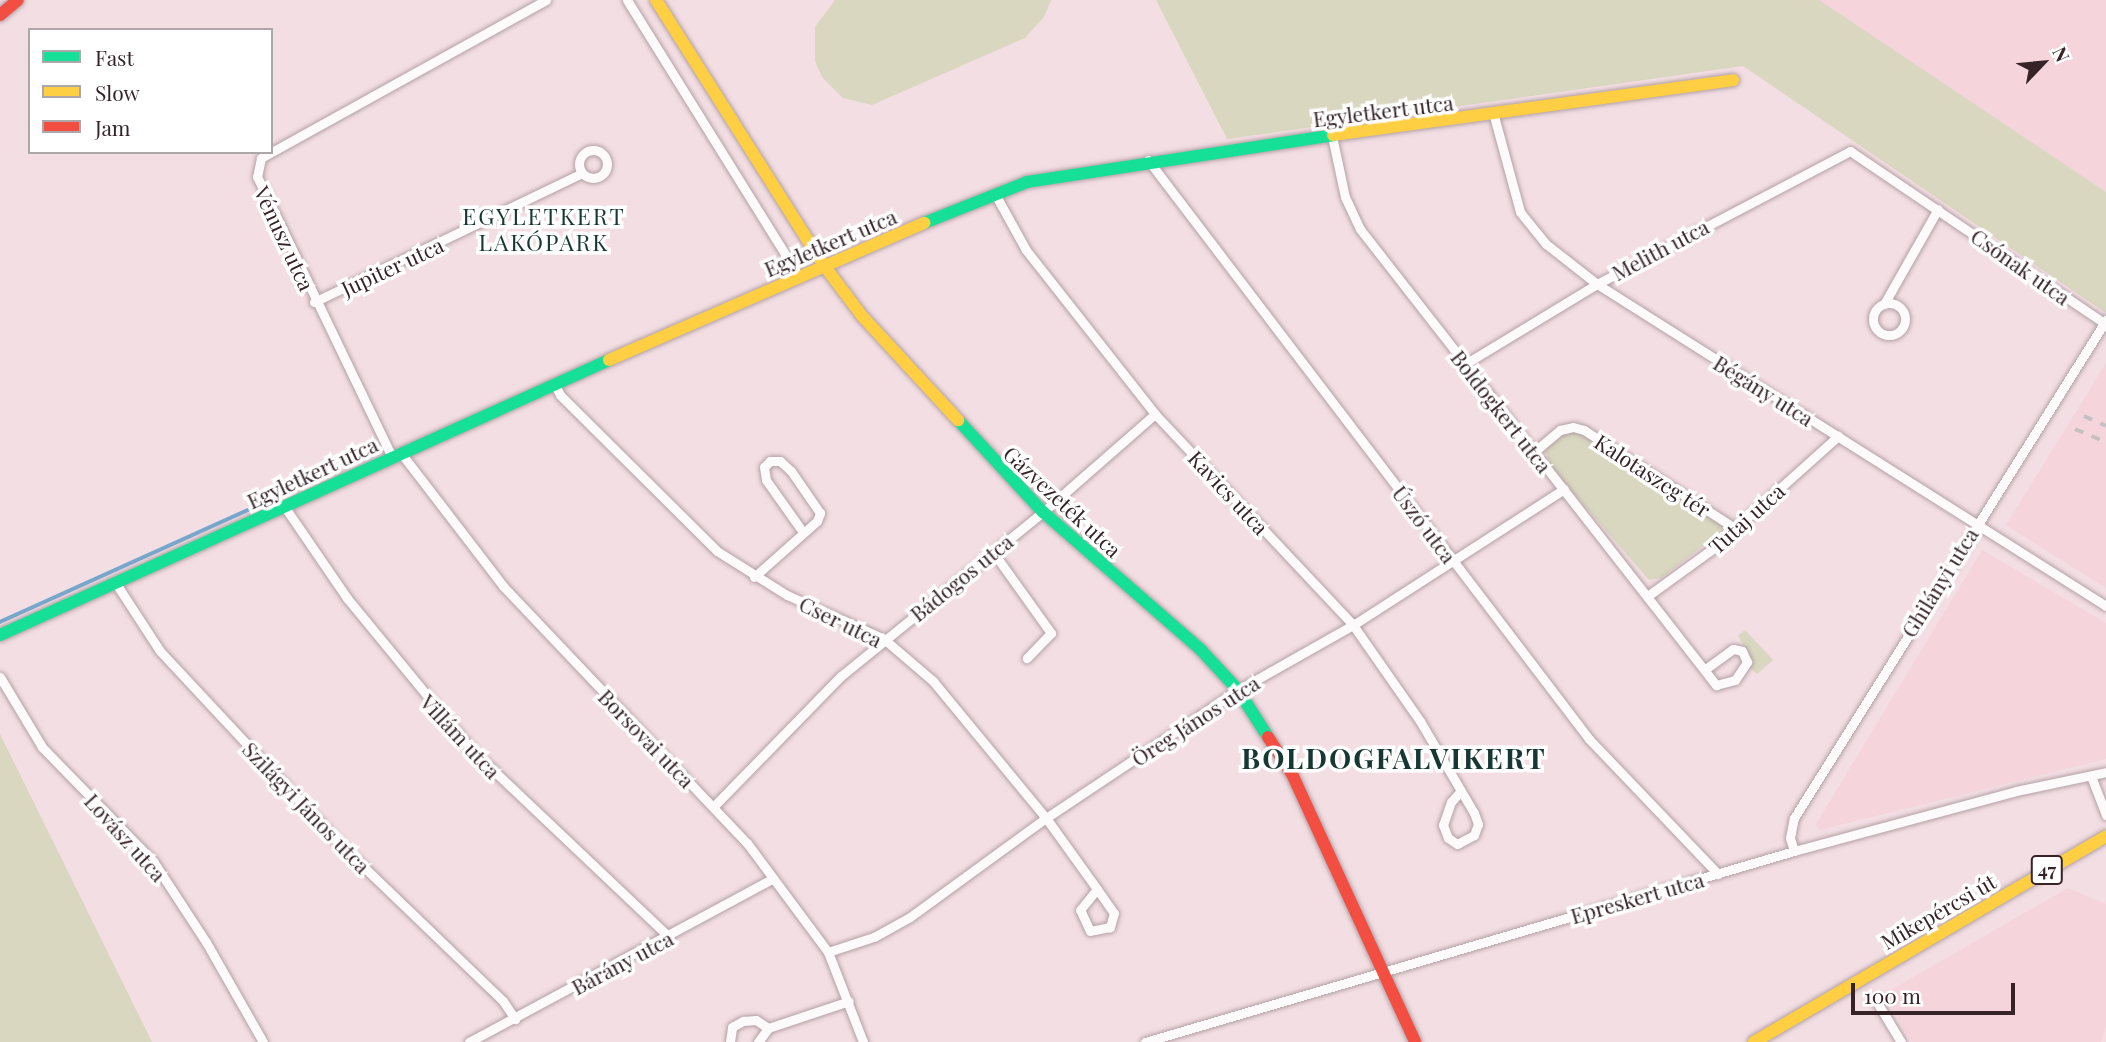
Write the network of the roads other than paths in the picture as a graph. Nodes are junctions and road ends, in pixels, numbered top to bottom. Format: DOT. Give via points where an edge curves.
graph roads {
  1 [pos="18,0"];
  2 [pos="546,0"];
  3 [pos="627,0"];
  4 [pos="656,0"];
  5 [pos="0,15"];
  6 [pos="1733,80"];
  7 [pos="1494,116"];
  8 [pos="1332,136"];
  9 [pos="273,151"];
  10 [pos="268,154"];
  11 [pos="1861,156"];
  12 [pos="1148,160"];
  13 [pos="582,173"];
  14 [pos="995,194"];
  15 [pos="1938,209"];
  16 [pos="823,264"];
  17 [pos="798,275"];
  18 [pos="1597,284"];
  19 [pos="314,302"];
  20 [pos="1884,304"];
  21 [pos="2105,322"];
  22 [pos="1465,364"];
  23 [pos="555,385"];
  24 [pos="1155,414"];
  25 [pos="1838,436"];
  26 [pos="1535,451"];
  27 [pos="396,455"];
  28 [pos="1564,489"];
  29 [pos="284,506"];
  30 [pos="1043,512"];
  31 [pos="1975,525"];
  32 [pos="800,528"];
  33 [pos="1735,529"];
  34 [pos="993,552"];
  35 [pos="1453,562"];
  36 [pos="754,577"];
  37 [pos="115,582"];
  38 [pos="1649,595"];
  39 [pos="2106,606"];
  40 [pos="1353,625"];
  41 [pos="0,635"];
  42 [pos="884,639"];
  43 [pos="1027,658"];
  44 [pos="1705,669"];
  45 [pos="0,677"];
  46 [pos="1238,690"];
  47 [pos="2106,772"];
  48 [pos="2091,776"];
  49 [pos="1460,792"];
  50 [pos="714,806"];
  51 [pos="2106,814"];
  52 [pos="1046,818"];
  53 [pos="2106,836"];
  54 [pos="1794,851"];
  55 [pos="1718,874"];
  56 [pos="773,878"];
  57 [pos="1097,890"];
  58 [pos="669,937"];
  59 [pos="828,952"];
  60 [pos="1382,972"];
  61 [pos="1875,999"];
  62 [pos="849,1001"];
  63 [pos="515,1019"];
  64 [pos="768,1028"];
  65 [pos="1171,1039"];
  66 [pos="263,1042"];
  67 [pos="469,1042"];
  68 [pos="730,1042"];
  69 [pos="758,1042"];
  70 [pos="863,1042"];
  71 [pos="1145,1042"];
  72 [pos="1415,1042"];
  73 [pos="1754,1042"];
  74 [pos="1901,1042"];
  1 -- 5 [label="street"];
  2 -- 9 [label="street, Vénusz utca"];
  3 -- 17 [label="street"];
  4 -- 16 [label="street, Gázvezeték utca"];
  6 -- 7 [label="street, Egyletkert utca"];
  7 -- 8 [label="street, Egyletkert utca"];
  7 -- 18 [label="street, Bégány utca" via="1520,212 1546,244"];
  8 -- 12 [label="street, Egyletkert utca"];
  8 -- 22 [label="street, Boldogkert utca" via="1350,212"];
  10 -- 19 [label="street, Vénusz utca" via="261,158 257,177"];
  11 -- 15 [label="street, Csónak utca"];
  11 -- 18 [label="street, Melith utca" via="1850,150 1839,153"];
  12 -- 14 [label="street, Egyletkert utca" via="1045,177"];
  12 -- 35 [label="street, Úszó utca"];
  13 -- 19 [label="street, Jupiter utca"];
  14 -- 16 [label="street, Egyletkert utca"];
  14 -- 24 [label="street, Kavics utca" via="1026,250"];
  15 -- 20 [label="street"];
  15 -- 21 [label="street, Csónak utca"];
  16 -- 17 [label="street, Egyletkert utca"];
  16 -- 30 [label="street, Gázvezeték utca" via="871,326"];
  17 -- 23 [label="street, Egyletkert utca"];
  18 -- 22 [label="street, Melith utca"];
  18 -- 25 [label="street, Bégány utca"];
  19 -- 27 [label="street, Vénusz utca"];
  21 -- 31 [label="street, Ghilányi utca"];
  22 -- 26 [label="street, Boldogkert utca"];
  23 -- 27 [label="street, Egyletkert utca"];
  23 -- 36 [label="street, Cser utca" via="717,551"];
  24 -- 30 [label="street, Bádogos utca"];
  24 -- 40 [label="street, Kavics utca"];
  25 -- 31 [label="street, Bégány utca"];
  25 -- 33 [label="street, Tutaj utca"];
  26 -- 28 [label="street, Boldogkert utca"];
  26 -- 33 [label="street, Kalotaszeg tér" via="1560,430 1584,430"];
  27 -- 29 [label="street, Egyletkert utca"];
  27 -- 50 [label="street, Borsovai utca" via="511,595"];
  28 -- 35 [label="street, Öreg János utca"];
  28 -- 38 [label="street, Boldogkert utca"];
  29 -- 37 [label="street, Egyletkert utca"];
  29 -- 58 [label="street, Villám utca" via="347,597 471,750"];
  30 -- 34 [label="street, Bádogos utca"];
  30 -- 46 [label="street, Gázvezeték utca" via="1201,650"];
  31 -- 39 [label="street, Bégány utca"];
  31 -- 54 [label="street, Ghilányi utca" via="1794,818 1790,838"];
  32 -- 36 [label="street" via="766,480 764,467 770,461 780,461 791,471 820,513 817,521"];
  33 -- 38 [label="street, Tutaj utca"];
  34 -- 42 [label="street, Bádogos utca"];
  34 -- 43 [label="street" via="1051,633"];
  35 -- 40 [label="street, Öreg János utca"];
  35 -- 55 [label="street, Úszó utca" via="1589,739"];
  36 -- 42 [label="street, Cser utca"];
  37 -- 41 [label="street, Egyletkert utca"];
  37 -- 63 [label="street, Szilágyi János utca" via="140,626 169,661 342,846 503,1001"];
  38 -- 44 [label="street, Boldogkert utca"];
  40 -- 46 [label="street, Öreg János utca"];
  40 -- 49 [label="street, Kavics utca" via="1420,721"];
  42 -- 50 [label="street, Bádogos utca"];
  42 -- 52 [label="street, Cser utca" via="958,708"];
  44 -- 44 [label="street, Boldogkert utca" via="1733,649 1742,652 1747,662 1742,674 1724,686 1716,685"];
  45 -- 66 [label="street, Lovász utca" via="43,747 153,861"];
  46 -- 52 [label="street, Öreg János utca"];
  46 -- 60 [label="street, Gázvezeték utca" via="1292,774"];
  47 -- 48 [label="street"];
  48 -- 51 [label="street"];
  48 -- 54 [label="street, Epreskert utca"];
  49 -- 49 [label="street, Kavics utca" via="1443,825 1447,838 1457,844 1467,842 1478,824"];
  50 -- 56 [label="street, Borsovai utca"];
  52 -- 57 [label="street, Cser utca"];
  52 -- 59 [label="street, Öreg János utca" via="910,917 874,937"];
  53 -- 73 [label="street, Mikepércsi út / 47"];
  54 -- 55 [label="street, Epreskert utca"];
  55 -- 60 [label="street, Epreskert utca"];
  56 -- 58 [label="street, Bárány utca"];
  56 -- 59 [label="street, Borsovai utca"];
  57 -- 57 [label="street, Cser utca" via="1114,921 1105,930 1090,931 1080,910"];
  58 -- 63 [label="street, Bárány utca"];
  59 -- 62 [label="street, Borsovai utca"];
  60 -- 65 [label="street, Epreskert utca"];
  60 -- 72 [label="street, Gázvezeték utca"];
  61 -- 74 [label="street"];
  62 -- 64 [label="street"];
  62 -- 70 [label="street, Borsovai utca"];
  63 -- 67 [label="street, Bárány utca"];
  64 -- 68 [label="street" via="756,1020 743,1021 732,1027"];
  64 -- 69 [label="street"];
  65 -- 71 [label="street, Epreskert utca"];
}
